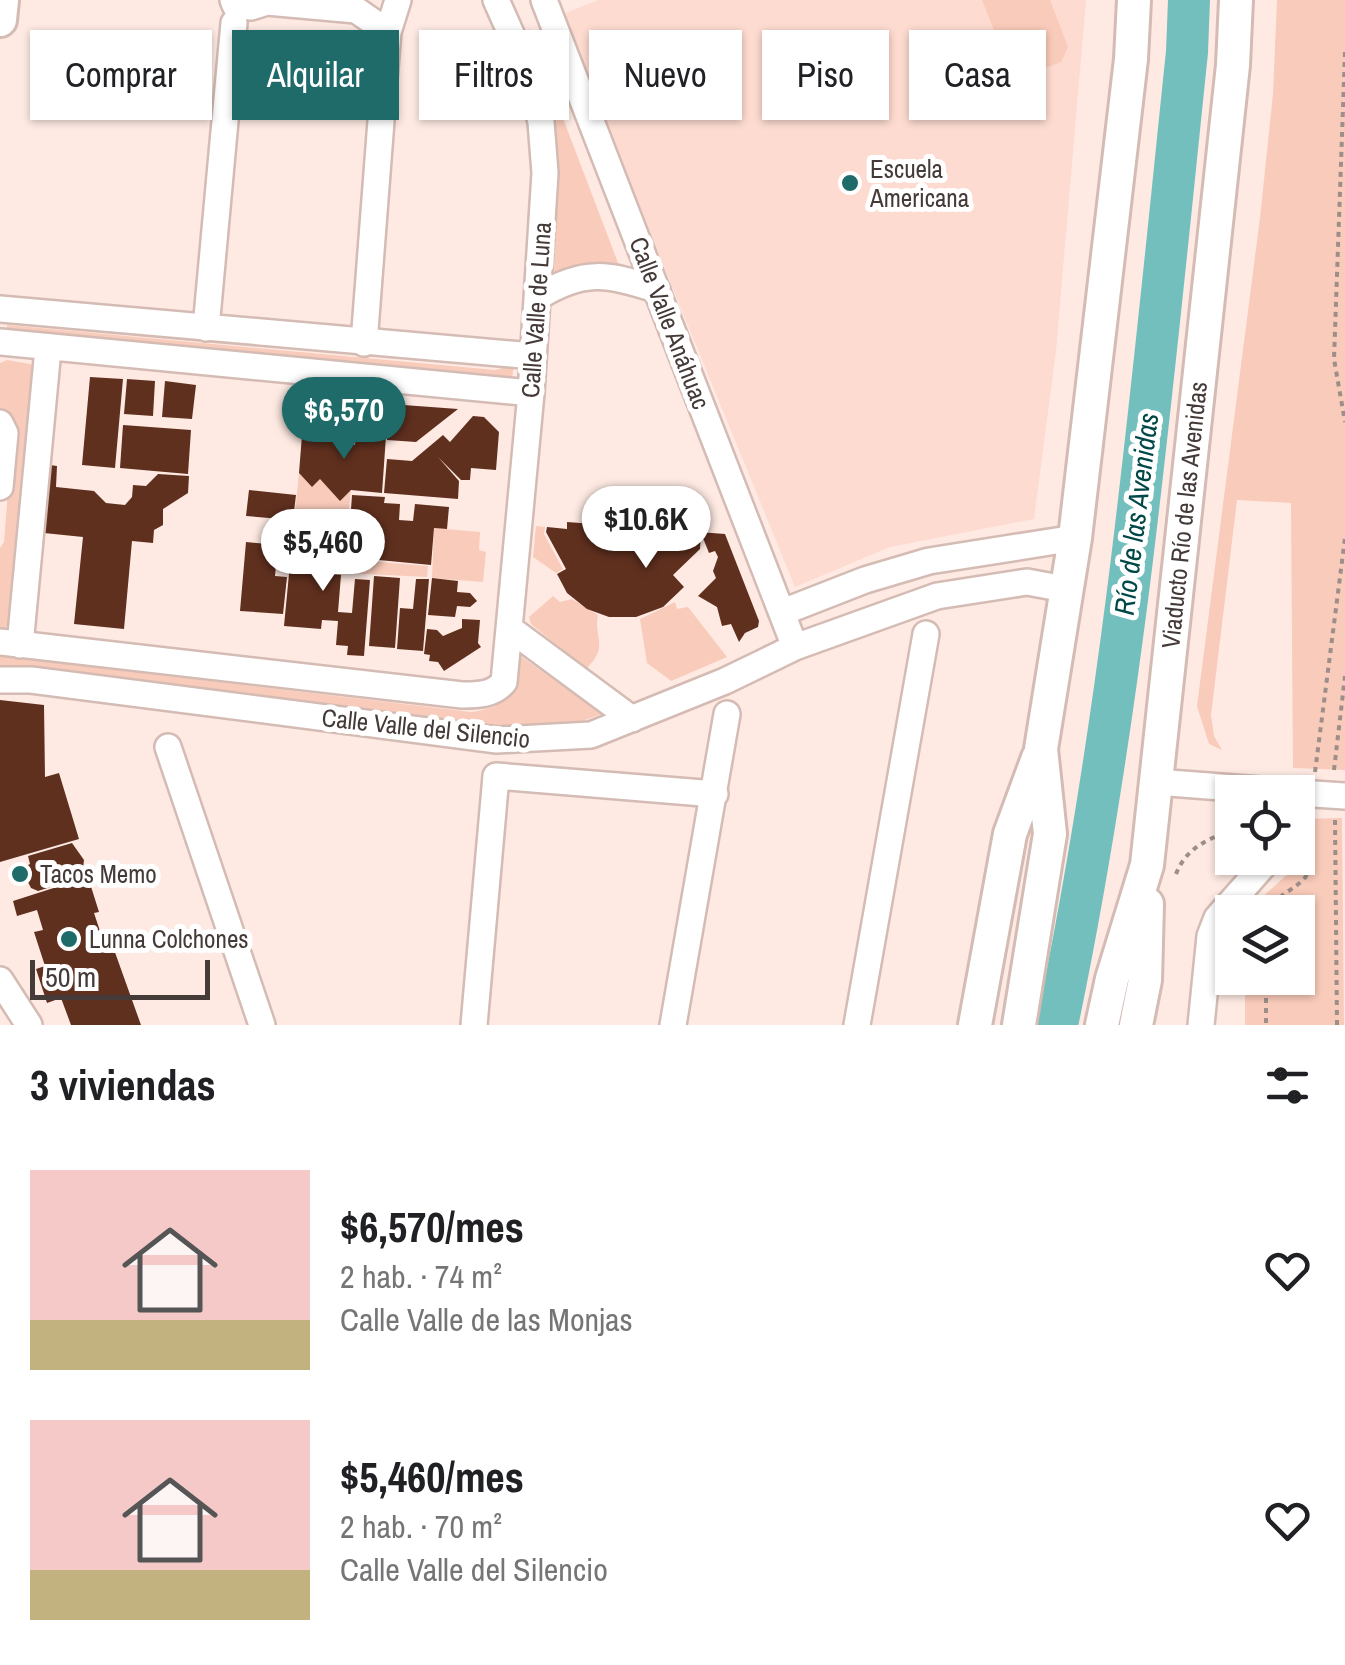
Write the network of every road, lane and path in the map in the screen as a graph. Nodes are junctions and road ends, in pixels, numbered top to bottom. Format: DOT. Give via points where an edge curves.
graph roads {
  1 [pos="2,0"];
  2 [pos="398,0"];
  3 [pos="496,0"];
  4 [pos="544,0"];
  5 [pos="1134,0"];
  6 [pos="1236,0"];
  7 [pos="234,9"];
  8 [pos="0,20"];
  9 [pos="385,30"];
  10 [pos="389,30"];
  11 [pos="1345,52"];
  12 [pos="381,120"];
  13 [pos="656,290"];
  14 [pos="538,298"];
  15 [pos="0,308"];
  16 [pos="206,328"];
  17 [pos="0,342"];
  18 [pos="364,342"];
  19 [pos="48,349"];
  20 [pos="533,356"];
  21 [pos="530,393"];
  22 [pos="1345,422"];
  23 [pos="0,423"];
  24 [pos="0,487"];
  25 [pos="1075,538"];
  26 [pos="1345,538"];
  27 [pos="985,551"];
  28 [pos="986,586"];
  29 [pos="1065,589"];
  30 [pos="784,612"];
  31 [pos="509,628"];
  32 [pos="926,634"];
  33 [pos="10,644"];
  34 [pos="795,647"];
  35 [pos="1345,676"];
  36 [pos="0,680"];
  37 [pos="726,714"];
  38 [pos="632,719"];
  39 [pos="168,747"];
  40 [pos="1041,749"];
  41 [pos="1156,782"];
  42 [pos="1215,787"];
  43 [pos="715,794"];
  44 [pos="1322,795"];
  45 [pos="1147,865"];
  46 [pos="1255,875"];
  47 [pos="1283,895"];
  48 [pos="0,980"];
  49 [pos="1266,995"];
  50 [pos="30,1025"];
  51 [pos="262,1025"];
  52 [pos="474,1025"];
  53 [pos="673,1025"];
  54 [pos="856,1025"];
  55 [pos="975,1025"];
  56 [pos="999,1025"];
  57 [pos="1019,1025"];
  58 [pos="1102,1025"];
  59 [pos="1121,1025"];
  60 [pos="1136,1025"];
  61 [pos="1201,1025"];
  62 [pos="1266,1025"];
  63 [pos="1337,1025"];
  1 -- 8 [label="main road"];
  2 -- 10 [label="street"];
  3 -- 14 [label="street, Calle Valle de Luna" via="542,122"];
  4 -- 13 [label="street, Calle Valle Anáhuac"];
  5 -- 25 [label="main road"];
  6 -- 41 [label="main road, Viaducto Río de las Avenidas"];
  7 -- 9 [label="street" via="267,2 356,10"];
  7 -- 16 [label="street"];
  11 -- 22 [label="path" via="1334,359"];
  12 -- 18 [label="street"];
  13 -- 14 [label="street" via="591,275 562,282"];
  13 -- 30 [label="street, Calle Valle Anáhuac"];
  14 -- 20 [label="street, Calle Valle de Luna"];
  15 -- 16 [label="street"];
  16 -- 18 [label="street"];
  17 -- 19 [label="street"];
  18 -- 20 [label="street"];
  19 -- 21 [label="street"];
  19 -- 33 [label="street"];
  20 -- 21 [label="street, Calle Valle de Luna"];
  21 -- 31 [label="street, Calle Valle de Luna"];
  23 -- 24 [label="street" via="6,433"];
  25 -- 27 [label="street"];
  25 -- 29 [label="main road"];
  26 -- 44 [label="path"];
  27 -- 28 [label="street"];
  27 -- 30 [label="street" via="864,580"];
  28 -- 29 [label="street, Calle Valle del Silencio" via="1027,582"];
  28 -- 34 [label="street, Calle Valle del Silencio" via="937,596"];
  29 -- 40 [label="main road"];
  30 -- 34 [label="street, Calle Valle Anáhuac"];
  31 -- 33 [label="street, Calle Valle del Silencio" via="504,682 480,695"];
  31 -- 38 [label="street"];
  32 -- 54 [label="street"];
  34 -- 38 [label="street, Calle Valle del Silencio"];
  35 -- 44 [label="path" via="1334,764"];
  36 -- 38 [label="street, Calle Valle del Silencio" via="496,740 591,735"];
  37 -- 43 [label="street"];
  39 -- 51 [label="street"];
  40 -- 55 [label="main road" via="1010,834"];
  40 -- 56 [label="main road"];
  40 -- 57 [label="main road" via="1050,834"];
  41 -- 42 [label="street"];
  41 -- 45 [label="main road, Viaducto Río de las Avenidas"];
  43 -- 52 [label="street" via="496,776"];
  43 -- 53 [label="street"];
  44 -- 47 [label="path" via="1308,872"];
  44 -- 63 [label="path"];
  45 -- 58 [label="main road, Viaducto Río de las Avenidas"];
  45 -- 59 [label="main road"];
  45 -- 60 [label="main road" via="1146,980"];
  46 -- 61 [label="street" via="1217,918 1210,936"];
  48 -- 50 [label="street"];
  49 -- 62 [label="path"];
}
